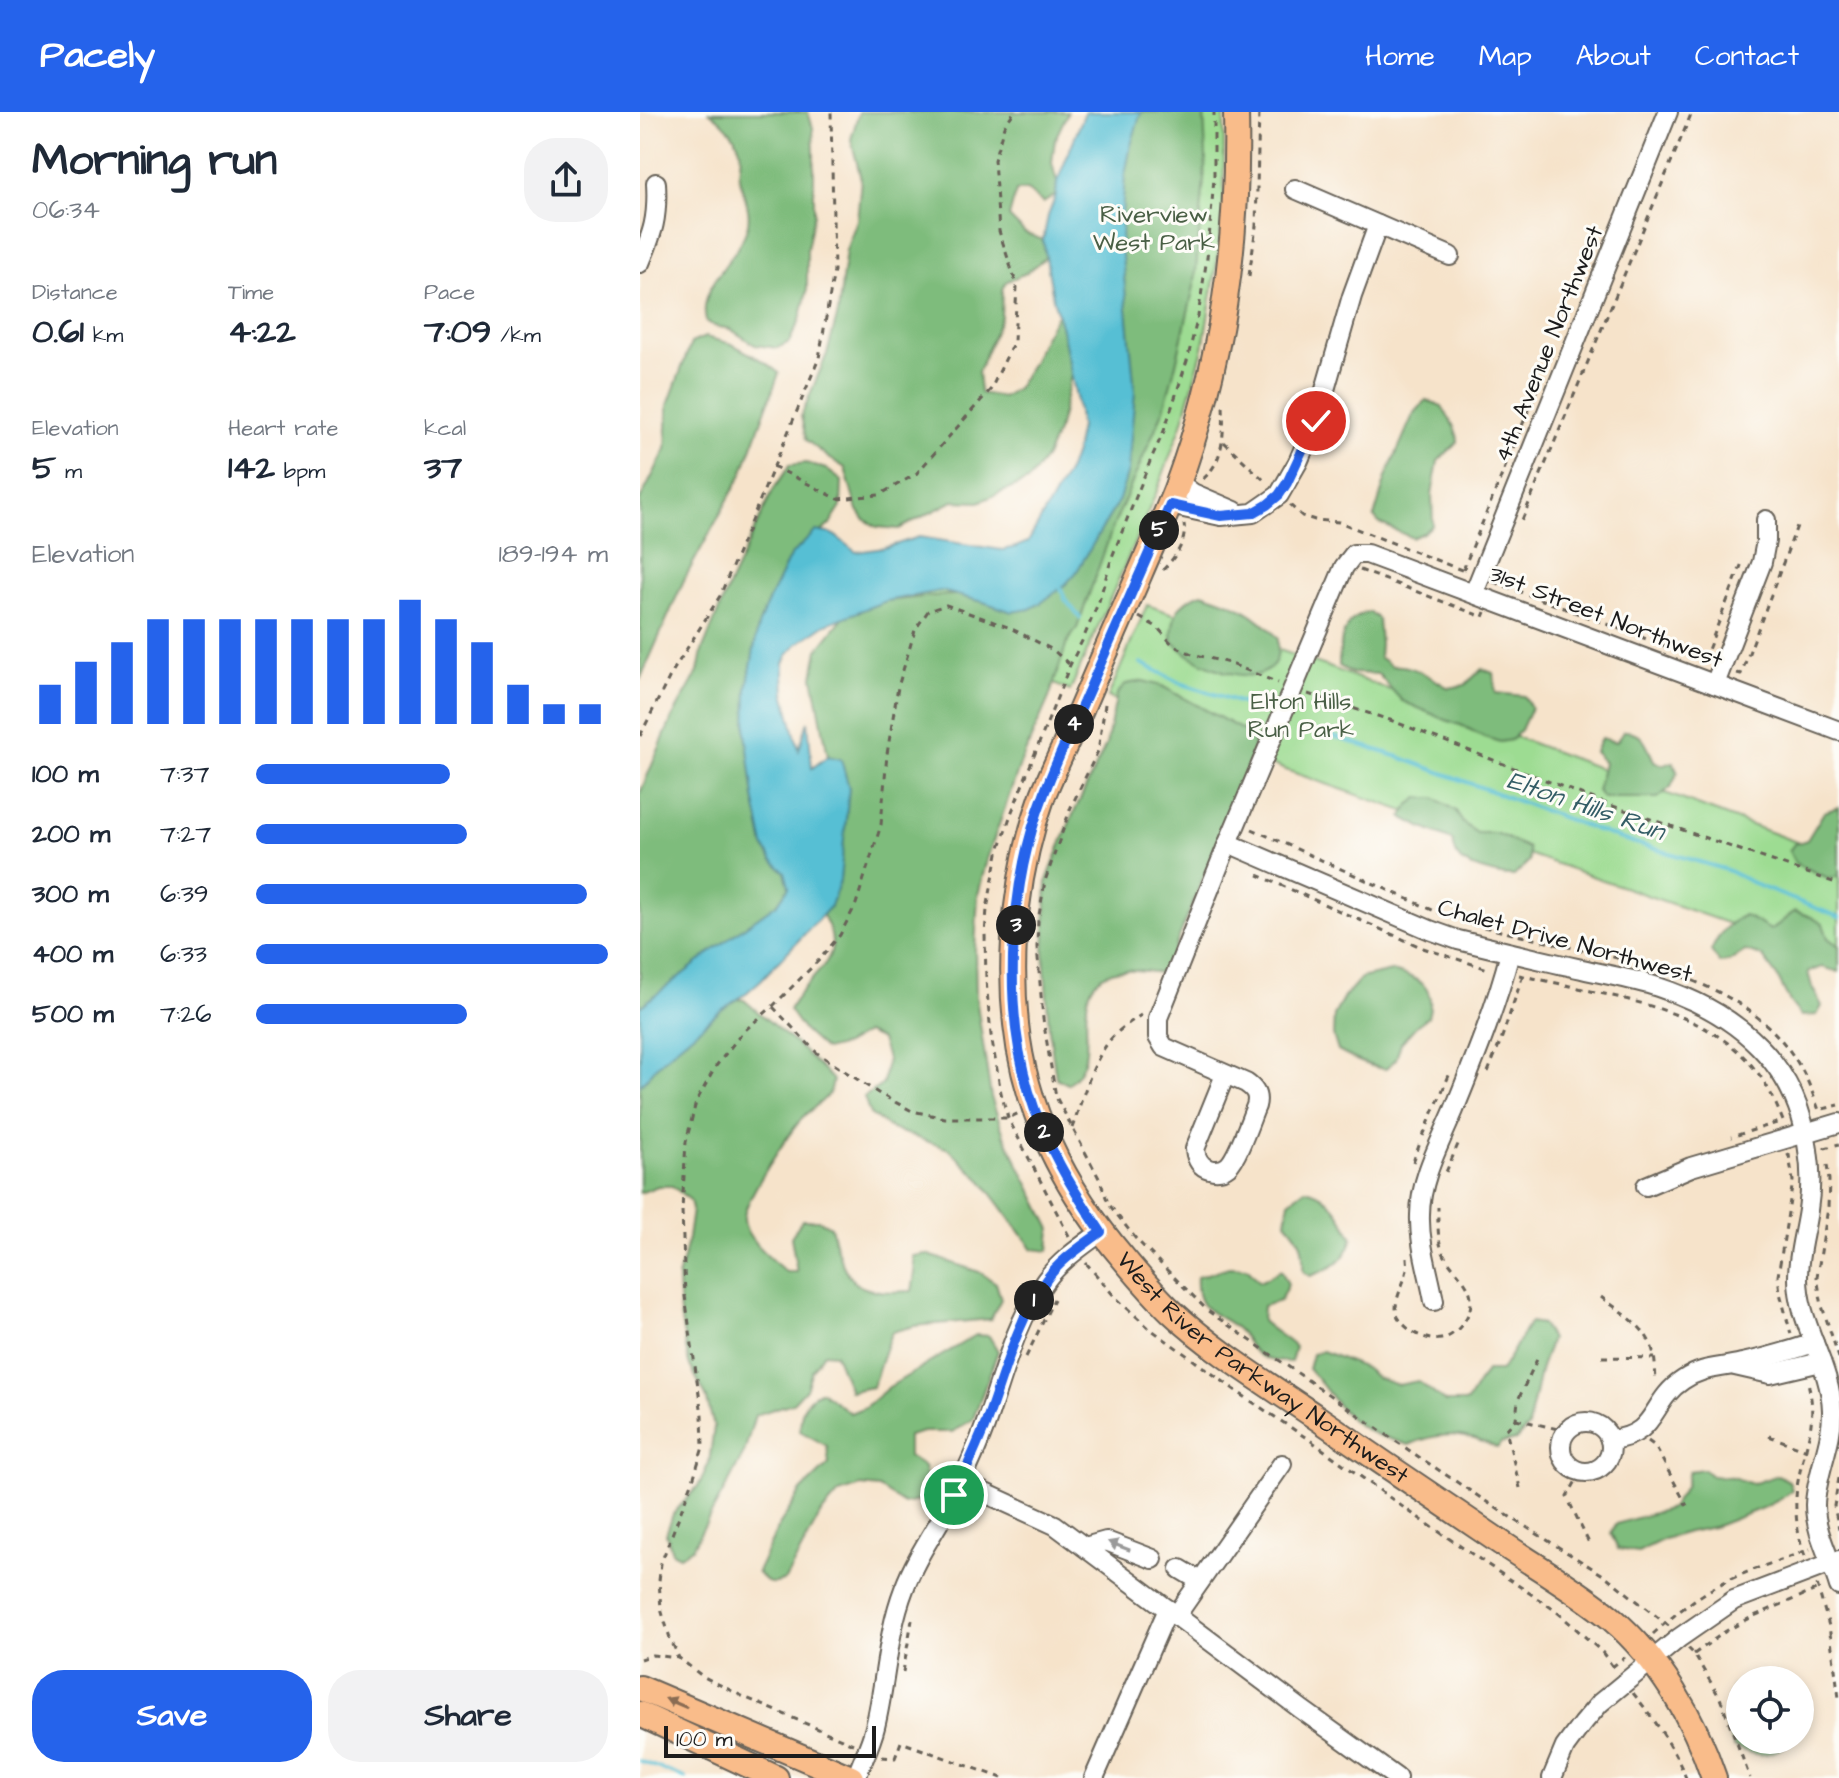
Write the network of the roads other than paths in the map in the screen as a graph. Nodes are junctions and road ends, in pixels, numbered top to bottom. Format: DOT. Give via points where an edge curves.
graph roads {
  1 [pos="1236,112"];
  2 [pos="1668,112"];
  3 [pos="656,183"];
  4 [pos="1295,189"];
  5 [pos="1378,225"];
  6 [pos="1450,256"];
  7 [pos="640,263"];
  8 [pos="1181,490"];
  9 [pos="1766,520"];
  10 [pos="1474,593"];
  11 [pos="1715,684"];
  12 [pos="1839,731"];
  13 [pos="1228,843"];
  14 [pos="1510,953"];
  15 [pos="1225,1075"];
  16 [pos="1839,1123"];
  17 [pos="1805,1132"];
  18 [pos="1646,1186"];
  19 [pos="1101,1232"];
  20 [pos="1434,1301"];
  21 [pos="1814,1343"];
  22 [pos="1830,1360"];
  23 [pos="1732,1366"];
  24 [pos="1610,1440"];
  25 [pos="1282,1464"];
  26 [pos="961,1482"];
  27 [pos="1085,1547"];
  28 [pos="1153,1559"];
  29 [pos="1835,1561"];
  30 [pos="1180,1569"];
  31 [pos="1200,1581"];
  32 [pos="1839,1586"];
  33 [pos="1172,1612"];
  34 [pos="1652,1660"];
  35 [pos="640,1688"];
  36 [pos="640,1714"];
  37 [pos="776,1778"];
  38 [pos="853,1778"];
  39 [pos="1094,1778"];
  40 [pos="1397,1778"];
  41 [pos="1552,1778"];
  42 [pos="1714,1778"];
  1 -- 8 [label="main road, West River Parkway Northwest" via="1229,284"];
  2 -- 10 [label="street, 4th Avenue Northwest"];
  3 -- 7 [label="street" via="655,225"];
  4 -- 5 [label="street"];
  5 -- 6 [label="street"];
  5 -- 8 [label="street" via="1316,421 1279,495 1253,513 1241,514"];
  8 -- 19 [label="main road, West River Parkway Northwest" via="1043,795 1026,855 1015,936 1014,1002 1029,1092 1058,1163"];
  9 -- 11 [label="street" via="1762,562"];
  10 -- 11 [label="street, 31st Street Northwest"];
  10 -- 13 [label="street, 31st Street Northwest" via="1367,554 1344,567"];
  11 -- 12 [label="street, 31st Street Northwest"];
  13 -- 14 [label="street, Chalet Drive Northwest" via="1430,930"];
  13 -- 15 [label="street" via="1161,1009 1158,1037 1164,1047"];
  14 -- 17 [label="street, Chalet Drive Northwest" via="1656,986 1718,1012 1766,1052 1782,1074"];
  14 -- 20 [label="street" via="1490,1019 1424,1182 1421,1237"];
  15 -- 15 [label="street" via="1253,1088 1257,1101 1234,1158 1226,1168 1215,1170 1199,1163 1195,1149"];
  16 -- 17 [label="street"];
  17 -- 18 [label="street"];
  17 -- 21 [label="street, Chalet Drive Northwest" via="1809,1206 1798,1277"];
  19 -- 26 [label="street" via="1081,1257 1066,1258 1030,1307"];
  19 -- 34 [label="main road, West River Parkway Northwest" via="1197,1333 1560,1581 1610,1618"];
  21 -- 22 [label="street, Chalet Drive Northwest"];
  21 -- 23 [label="street"];
  22 -- 23 [label="street" via="1770,1374"];
  22 -- 29 [label="street, Chalet Drive Northwest" via="1831,1432 1815,1506 1822,1542"];
  23 -- 24 [label="street" via="1715,1366 1674,1386 1649,1423 1626,1439"];
  24 -- 24 [label="street" via="1593,1423 1575,1424 1566,1431 1561,1451 1571,1468 1590,1472 1606,1462"];
  25 -- 31 [label="street"];
  26 -- 27 [label="street" via="1055,1525"];
  26 -- 38 [label="street" via="904,1589 875,1727"];
  28 -- 27 [label="street, one-way" via="1106,1541"];
  27 -- 33 [label="street"];
  29 -- 32 [label="street, Chalet Drive Northwest"];
  29 -- 34 [label="street" via="1734,1600"];
  30 -- 31 [label="street"];
  31 -- 33 [label="street"];
  33 -- 39 [label="street"];
  33 -- 40 [label="street"];
  34 -- 41 [label="street" via="1582,1724"];
  34 -- 42 [label="main road, West River Parkway Northwest" via="1681,1705"];
  38 -- 35 [label="main road, one-way"];
  36 -- 37 [label="main road"];
}
